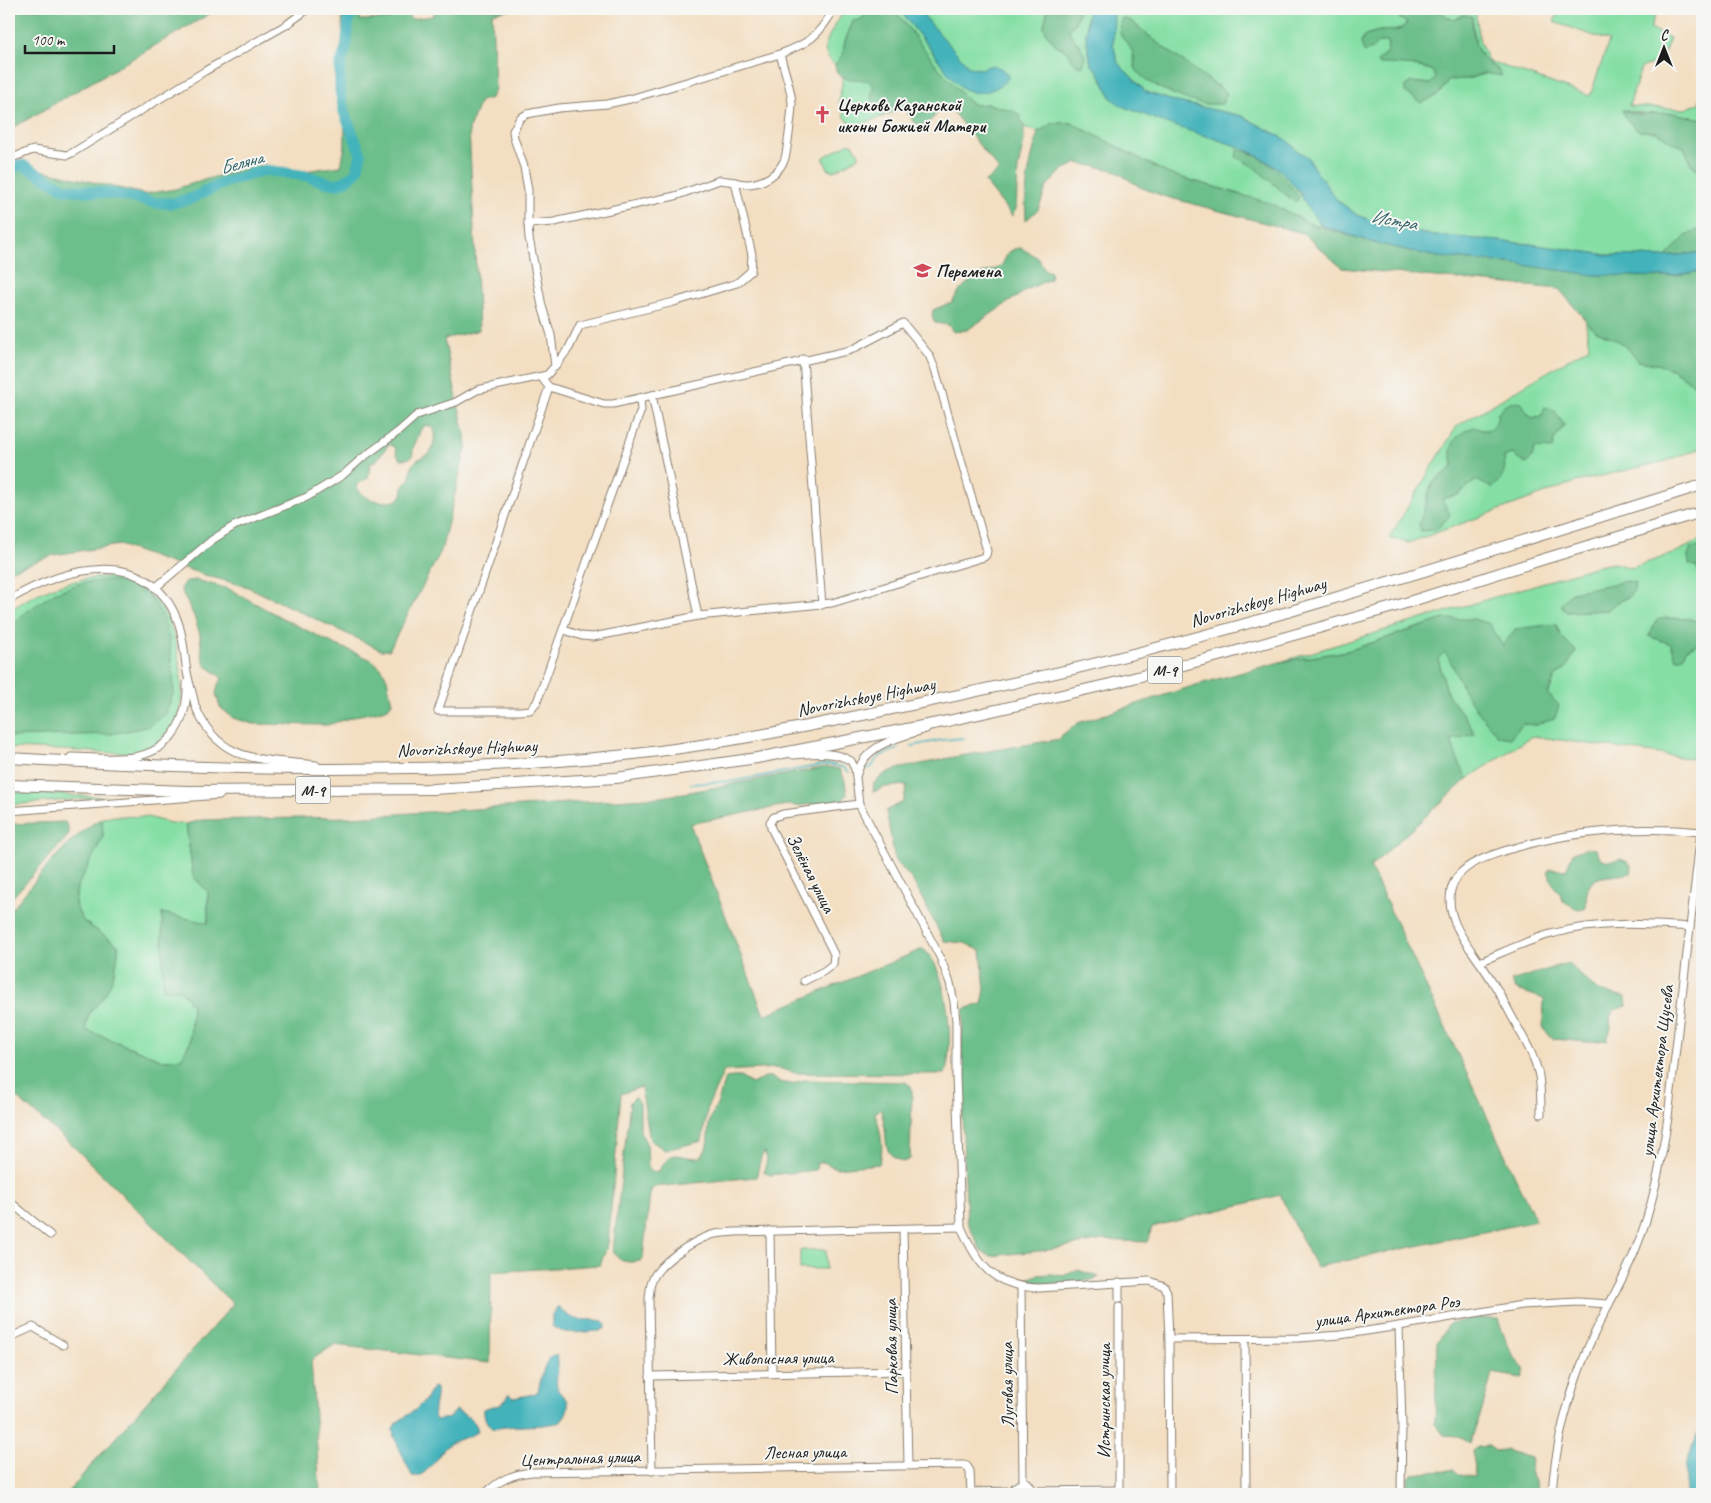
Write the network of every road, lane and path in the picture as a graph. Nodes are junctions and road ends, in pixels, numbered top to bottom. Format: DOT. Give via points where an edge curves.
graph roads {
  1 [pos="308,9"];
  2 [pos="834,9"];
  3 [pos="780,54"];
  4 [pos="9,159"];
  5 [pos="735,182"];
  6 [pos="528,224"];
  7 [pos="803,359"];
  8 [pos="555,366"];
  9 [pos="541,377"];
  10 [pos="549,387"];
  11 [pos="652,395"];
  12 [pos="640,398"];
  13 [pos="1702,485"];
  14 [pos="1702,512"];
  15 [pos="155,588"];
  16 [pos="9,601"];
  17 [pos="822,605"];
  18 [pos="698,616"];
  19 [pos="564,630"];
  20 [pos="187,672"];
  21 [pos="948,721"];
  22 [pos="9,757"];
  23 [pos="760,758"];
  24 [pos="348,768"];
  25 [pos="856,777"];
  26 [pos="9,785"];
  27 [pos="253,791"];
  28 [pos="859,804"];
  29 [pos="9,811"];
  30 [pos="1702,832"];
  31 [pos="1690,927"];
  32 [pos="1480,962"];
  33 [pos="804,981"];
  34 [pos="1541,1114"];
  35 [pos="9,1201"];
  36 [pos="961,1227"];
  37 [pos="904,1229"];
  38 [pos="770,1231"];
  39 [pos="50,1235"];
  40 [pos="1119,1282"];
  41 [pos="1021,1287"];
  42 [pos="1119,1299"];
  43 [pos="1609,1304"];
  44 [pos="1119,1307"];
  45 [pos="1399,1326"];
  46 [pos="1169,1339"];
  47 [pos="1245,1339"];
  48 [pos="9,1340"];
  49 [pos="63,1345"];
  50 [pos="906,1371"];
  51 [pos="772,1373"];
  52 [pos="650,1376"];
  53 [pos="908,1465"];
  54 [pos="652,1471"];
  55 [pos="1023,1482"];
  56 [pos="1119,1492"];
  57 [pos="971,1493"];
  58 [pos="1014,1493"];
  59 [pos="1032,1493"];
  60 [pos="485,1494"];
  61 [pos="1170,1494"];
  62 [pos="1246,1494"];
  63 [pos="1401,1494"];
  64 [pos="1552,1494"];
  1 -- 4 [label="street" via="72,153 61,155 33,150"];
  2 -- 3 [label="street" via="824,25 803,46"];
  3 -- 5 [label="street" via="792,103 784,160 764,181 752,185"];
  3 -- 6 [label="street" via="630,99 550,110 520,118 513,131 527,184"];
  5 -- 6 [label="street" via="720,180 675,196 554,222"];
  5 -- 8 [label="street" via="752,255 750,271 737,283 580,325 569,348"];
  6 -- 8 [label="street"];
  7 -- 11 [label="street"];
  7 -- 17 [label="street"];
  7 -- 17 [label="street" via="850,350 903,323 929,355 935,369 987,551 984,557"];
  8 -- 9 [label="street"];
  9 -- 10 [label="street"];
  9 -- 15 [label="street" via="477,390 456,402 417,415 343,475 307,497 234,526 212,540"];
  10 -- 12 [label="street" via="604,404"];
  10 -- 19 [label="street" via="438,711 530,710 537,702"];
  11 -- 12 [label="street"];
  11 -- 18 [label="street"];
  12 -- 19 [label="street" via="641,410"];
  13 -- 24 [label="highway, Novorizhskoye Highway / М-9" via="1289,611 1101,662 934,700 738,739 618,756 443,767"];
  14 -- 21 [label="highway, М-9" via="1325,627 1120,682"];
  15 -- 16 [label="street" via="128,572 105,569 62,576"];
  15 -- 20 [label="street" via="177,620"];
  17 -- 18 [label="street"];
  18 -- 19 [label="street" via="593,637"];
  20 -- 22 [label="street" via="183,718 170,738 148,753 117,758"];
  20 -- 24 [label="street" via="200,718 227,748 259,760"];
  21 -- 23 [label="highway, М-9"];
  21 -- 25 [label="street" via="879,746 865,756"];
  22 -- 24 [label="highway, Novorizhskoye Highway / М-9" via="135,765"];
  23 -- 25 [label="street" via="821,753 838,755 852,761"];
  23 -- 27 [label="highway, М-9" via="643,775 558,782"];
  25 -- 28 [label="street"];
  26 -- 27 [label="highway, М-9"];
  27 -- 29 [label="street"];
  28 -- 33 [label="street, Зелёная улица" via="783,814 770,822 834,954 833,964"];
  28 -- 36 [label="street" via="950,982 954,1002"];
  30 -- 31 [label="street, улица Архитектора Щусева"];
  30 -- 32 [label="street" via="1645,829 1595,832 1519,846 1474,862 1456,878 1451,910 1455,923"];
  31 -- 32 [label="street" via="1622,924 1556,932"];
  31 -- 43 [label="street, улица Архитектора Щусева" via="1660,1166 1638,1244"];
  32 -- 34 [label="street" via="1531,1053 1542,1094"];
  35 -- 39 [label="street"];
  36 -- 37 [label="street"];
  36 -- 41 [label="street" via="971,1249 991,1274"];
  37 -- 38 [label="street"];
  37 -- 50 [label="street, Парковая улица"];
  38 -- 51 [label="street"];
  38 -- 52 [label="street" via="713,1234 672,1257 660,1268 652,1281 649,1298"];
  40 -- 41 [label="street"];
  40 -- 42 [label="street"];
  40 -- 46 [label="street" via="1150,1281 1164,1286 1169,1299"];
  41 -- 55 [label="street, Луговая улица"];
  43 -- 45 [label="street, улица Архитектора Роэ" via="1522,1305"];
  43 -- 64 [label="street, улица Архитектора Щусева" via="1567,1404 1557,1445"];
  44 -- 56 [label="street, Истринская улица"];
  45 -- 47 [label="street, улица Архитектора Роэ" via="1307,1337"];
  45 -- 63 [label="street"];
  46 -- 47 [label="street, улица Архитектора Роэ"];
  46 -- 61 [label="street"];
  47 -- 62 [label="street"];
  48 -- 49 [label="street" via="33,1327"];
  50 -- 51 [label="street, Живописная улица"];
  50 -- 53 [label="street, Парковая улица"];
  51 -- 52 [label="street, Живописная улица"];
  52 -- 54 [label="street"];
  53 -- 54 [label="street, Лесная улица"];
  53 -- 57 [label="street, Лесная улица" via="966,1466 970,1471"];
  54 -- 60 [label="street, Центральная улица" via="516,1474 502,1479"];
  55 -- 58 [label="street" via="1015,1487"];
  55 -- 59 [label="street" via="1028,1483"];
  56 -- 59 [label="street"];
  57 -- 58 [label="street"];
}
